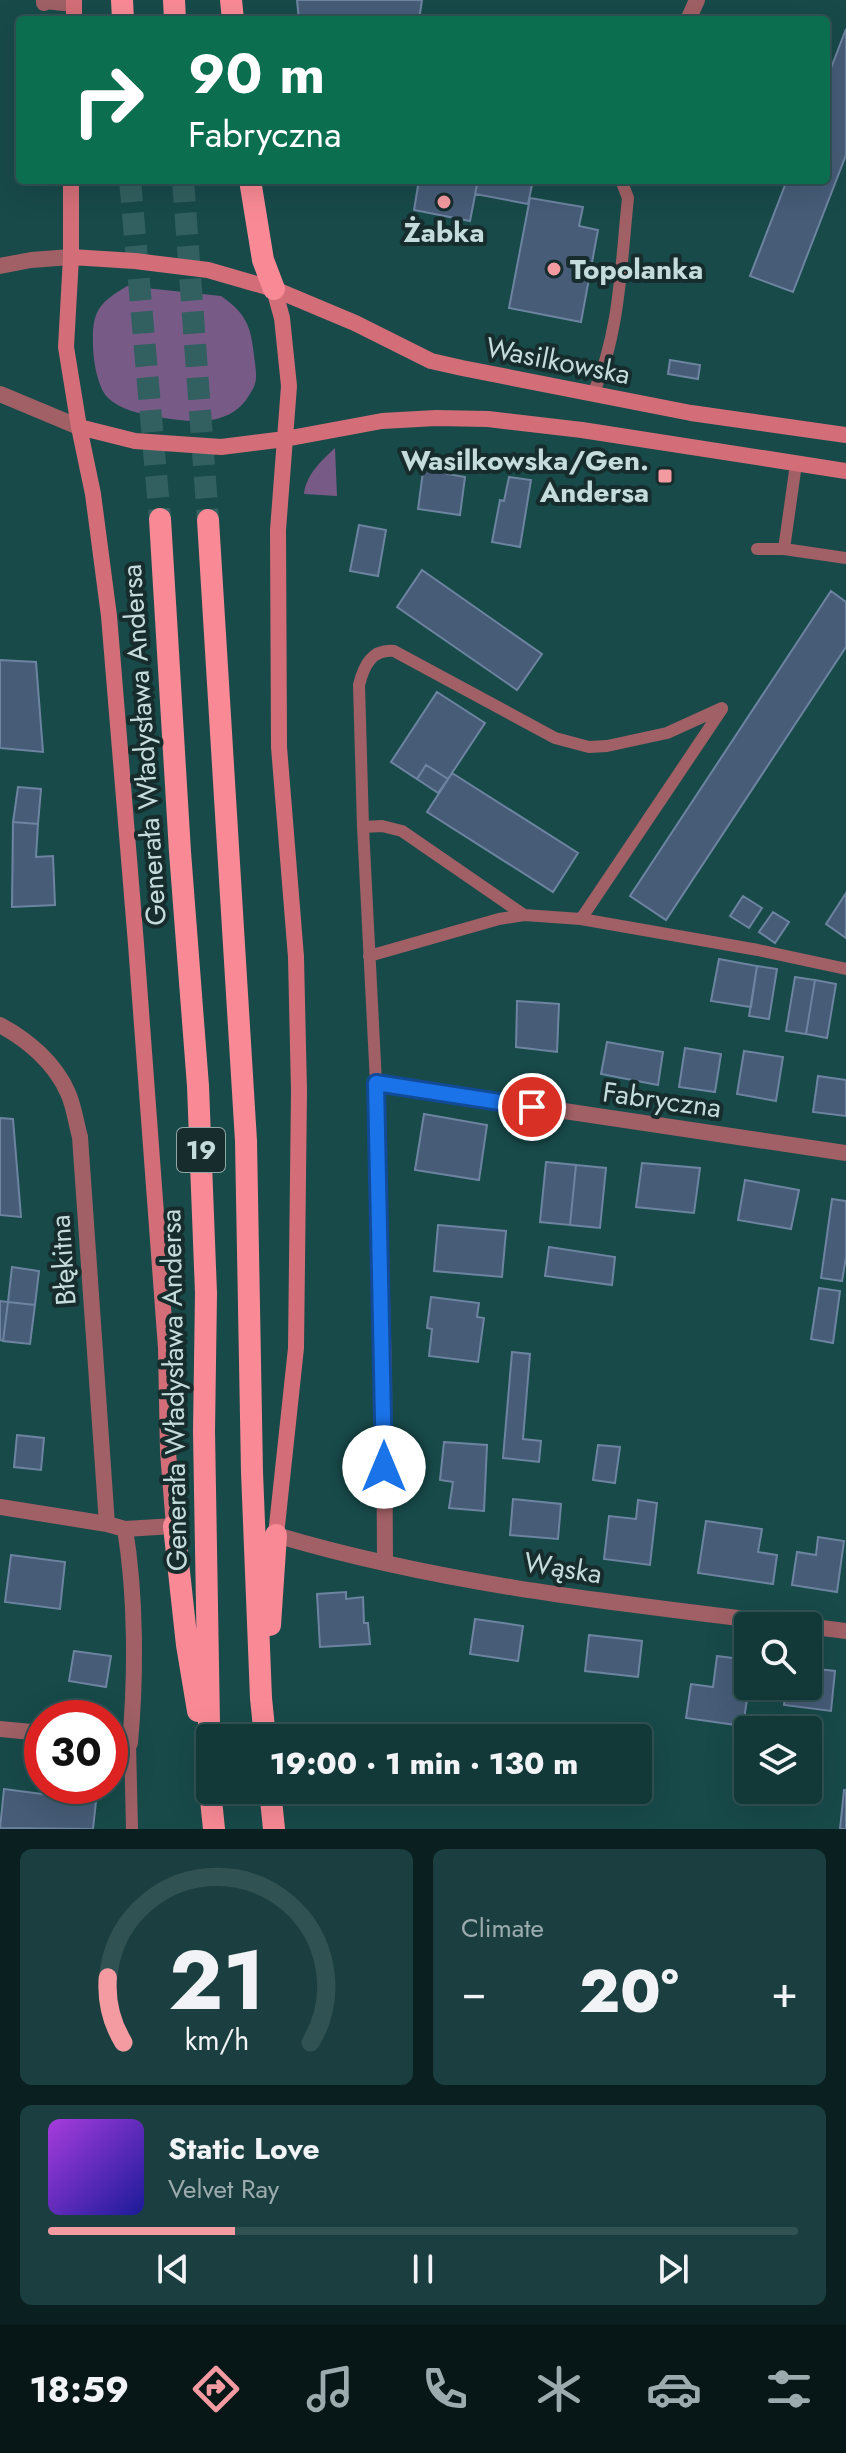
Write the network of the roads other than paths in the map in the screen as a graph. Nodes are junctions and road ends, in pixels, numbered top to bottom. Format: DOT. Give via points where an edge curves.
graph roads {
  1 [pos="44,1"];
  2 [pos="74,9"];
  3 [pos="71,184"];
  4 [pos="251,184"];
  5 [pos="623,184"];
  6 [pos="71,257"];
  7 [pos="0,266"];
  8 [pos="274,289"];
  9 [pos="0,394"];
  10 [pos="593,394"];
  11 [pos="79,427"];
  12 [pos="846,435"];
  13 [pos="285,439"];
  14 [pos="796,464"];
  15 [pos="846,471"];
  16 [pos="160,519"];
  17 [pos="208,520"];
  18 [pos="757,549"];
  19 [pos="784,549"];
  20 [pos="846,558"];
  21 [pos="363,827"];
  22 [pos="524,915"];
  23 [pos="581,919"];
  24 [pos="369,956"];
  25 [pos="846,969"];
  26 [pos="0,1025"];
  27 [pos="376,1083"];
  28 [pos="846,1153"];
  29 [pos="0,1507"];
  30 [pos="107,1524"];
  31 [pos="174,1526"];
  32 [pos="125,1529"];
  33 [pos="276,1535"];
  34 [pos="385,1563"];
  35 [pos="846,1631"];
  36 [pos="261,1698"];
  37 [pos="200,1724"];
  38 [pos="209,1724"];
  39 [pos="264,1724"];
  40 [pos="0,1729"];
  41 [pos="24,1731"];
  42 [pos="130,1743"];
  43 [pos="212,1804"];
  44 [pos="271,1804"];
  45 [pos="132,1829"];
  46 [pos="214,1829"];
  47 [pos="274,1829"];
  1 -- 2 [label="lane"];
  3 -- 6 [label="main road"];
  4 -- 8 [label="highway" via="263,260"];
  5 -- 10 [label="lane" via="628,198 615,318 605,367"];
  6 -- 7 [label="street"];
  6 -- 8 [label="main road, Wasilkowska" via="208,270"];
  6 -- 11 [label="main road" via="66,347"];
  8 -- 10 [label="main road, Wasilkowska" via="431,361"];
  8 -- 13 [label="main road" via="289,386"];
  9 -- 11 [label="street"];
  10 -- 12 [label="main road, Wasilkowska"];
  11 -- 13 [label="main road" via="174,445 221,447"];
  11 -- 31 [label="main road" via="110,631 166,1348"];
  13 -- 14 [label="main road" via="382,421 488,419"];
  13 -- 33 [label="main road" via="278,530 279,747 296,957 299,1091 296,1348"];
  14 -- 15 [label="main road"];
  14 -- 19 [label="lane"];
  16 -- 38 [label="highway, Generała Władysława Andersa / 19" via="198,1086 206,1293"];
  17 -- 36 [label="highway, 19" via="246,1141"];
  18 -- 19 [label="lane"];
  19 -- 20 [label="lane"];
  21 -- 22 [label="lane" via="402,831"];
  21 -- 23 [label="lane" via="359,685 372,656 383,650 394,651 555,738 589,747 667,733 722,708"];
  21 -- 24 [label="lane"];
  22 -- 23 [label="lane"];
  22 -- 24 [label="lane"];
  23 -- 25 [label="lane"];
  24 -- 27 [label="lane"];
  26 -- 30 [label="street, Błękitna" via="44,1057 68,1093 80,1137"];
  27 -- 28 [label="street, Fabryczna"];
  27 -- 34 [label="street"];
  29 -- 30 [label="street"];
  30 -- 32 [label="street"];
  31 -- 32 [label="street"];
  31 -- 37 [label="highway"];
  32 -- 42 [label="street" via="132,1606"];
  33 -- 34 [label="street, Wąska"];
  33 -- 36 [label="highway"];
  34 -- 35 [label="street, Wąska" via="568,1596"];
  36 -- 39 [label="highway, 19"];
  40 -- 41 [label="street"];
  42 -- 45 [label="lane"];
  43 -- 46 [label="highway, Generała Władysława Andersa / 19"];
  44 -- 47 [label="highway"];
}
